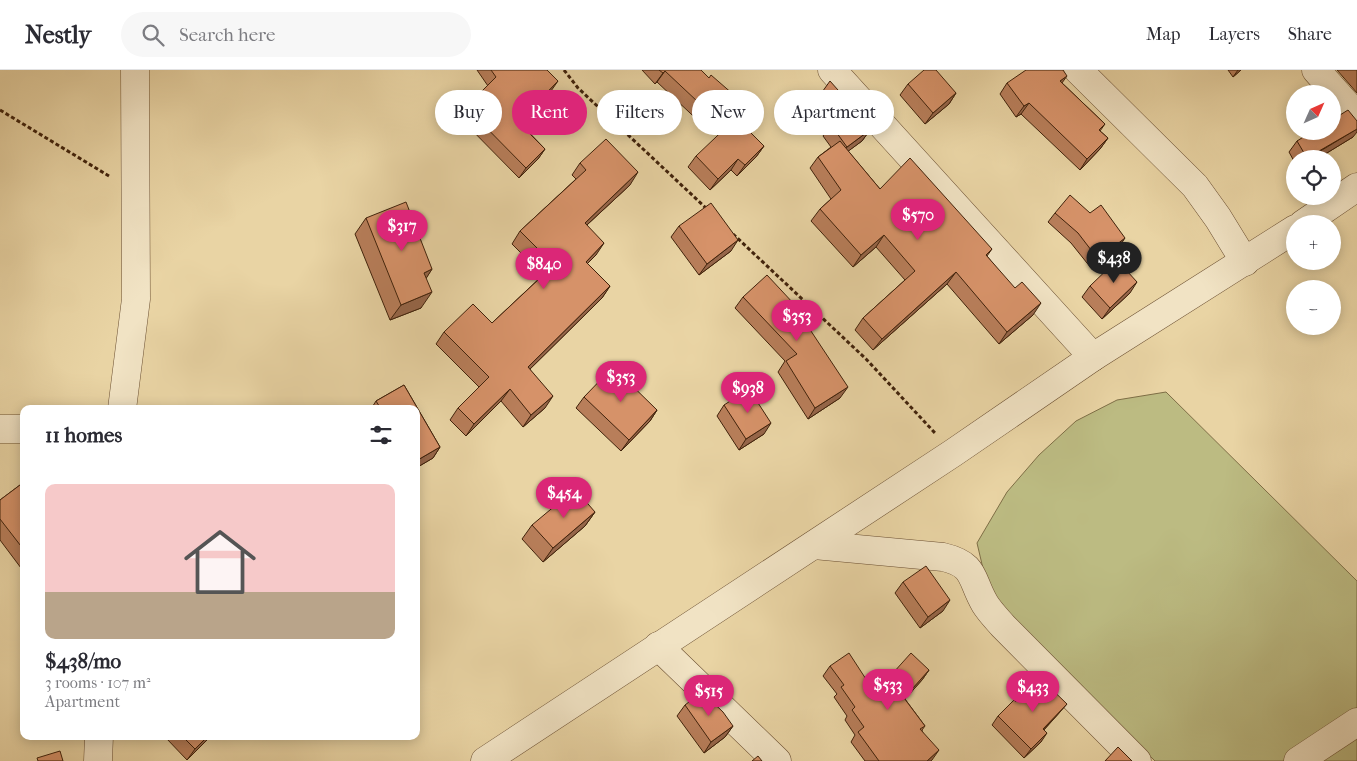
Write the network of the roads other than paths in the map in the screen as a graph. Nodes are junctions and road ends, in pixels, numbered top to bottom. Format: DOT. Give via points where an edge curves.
graph roads {
  1 [pos="135,70"];
  2 [pos="832,70"];
  3 [pos="1078,70"];
  4 [pos="1316,70"];
  5 [pos="1357,116"];
  6 [pos="1357,187"];
  7 [pos="1315,215"];
  8 [pos="1286,235"];
  9 [pos="1245,262"];
  10 [pos="1093,357"];
  11 [pos="123,405"];
  12 [pos="0,428"];
  13 [pos="20,429"];
  14 [pos="814,545"];
  15 [pos="658,646"];
  16 [pos="1357,722"];
  17 [pos="100,740"];
  18 [pos="98,761"];
  19 [pos="485,761"];
  20 [pos="777,761"];
  21 [pos="1137,761"];
  22 [pos="1298,761"];
  1 -- 11 [label="street" via="136,299"];
  2 -- 10 [label="street"];
  3 -- 9 [label="street" via="1194,186"];
  4 -- 5 [label="street"];
  6 -- 7 [label="street"];
  8 -- 9 [label="street"];
  9 -- 10 [label="street"];
  10 -- 14 [label="street"];
  12 -- 13 [label="street"];
  14 -- 15 [label="street"];
  14 -- 21 [label="street" via="959,560 967,567 986,605 1003,626"];
  15 -- 19 [label="street"];
  15 -- 20 [label="street"];
  16 -- 22 [label="street"];
  17 -- 18 [label="street"];
}
